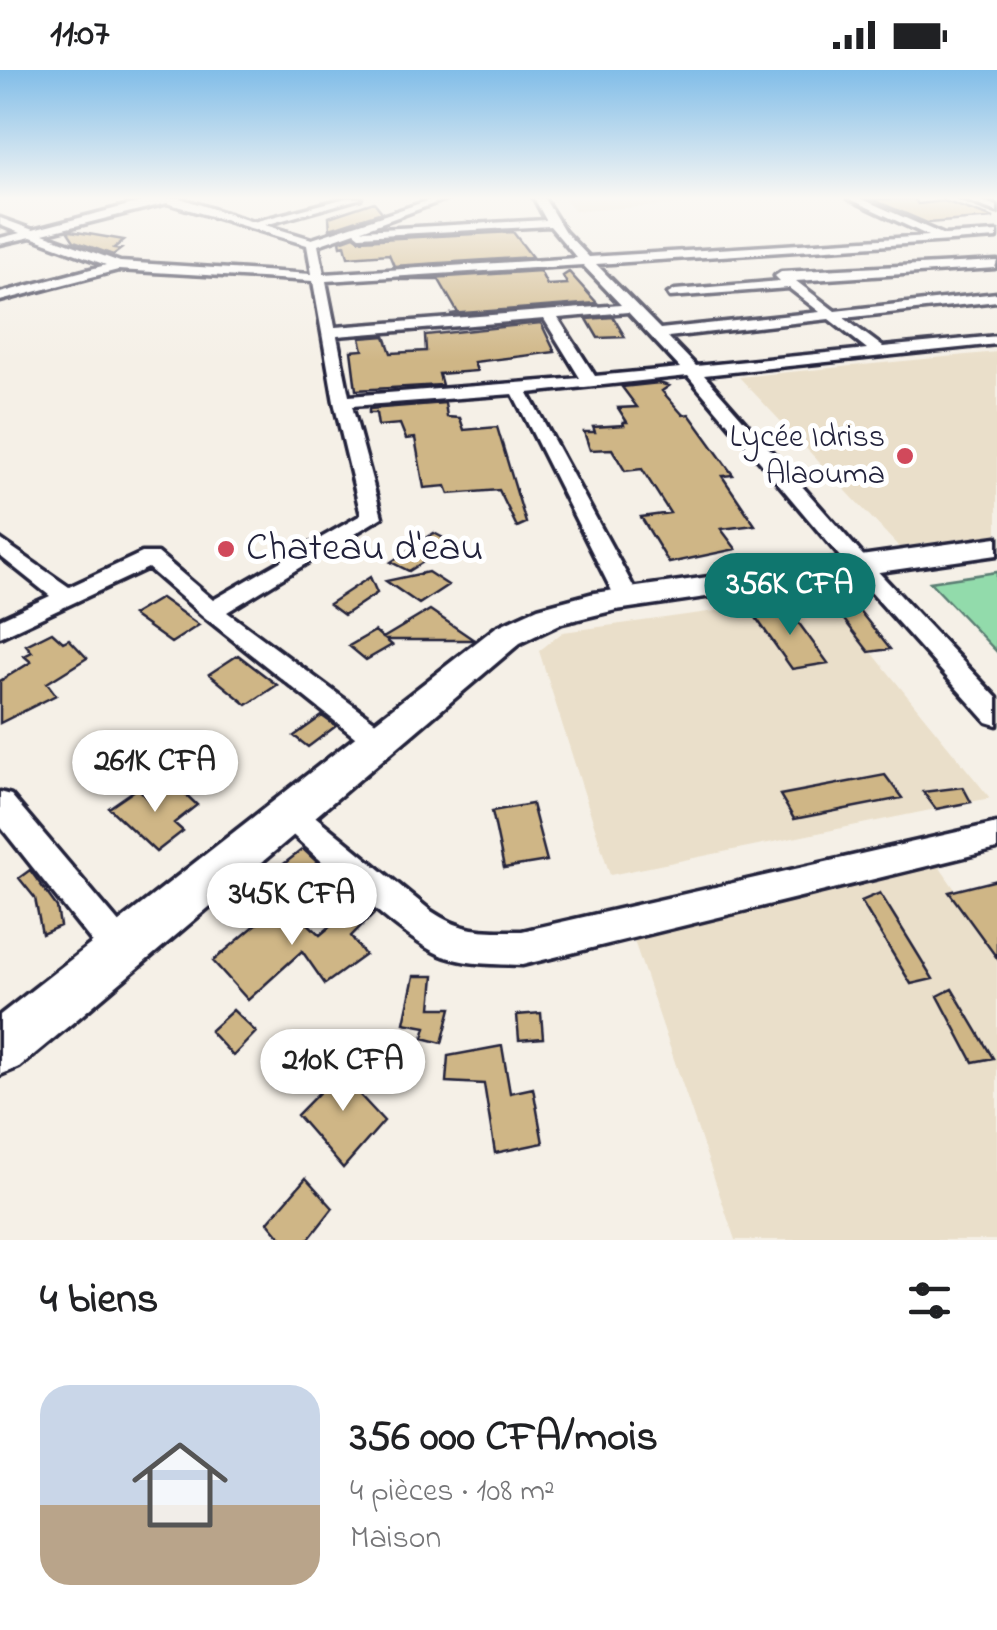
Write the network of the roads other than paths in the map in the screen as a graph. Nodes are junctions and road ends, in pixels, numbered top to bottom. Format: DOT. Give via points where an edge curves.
graph roads {
  1 [pos="81,253"];
  2 [pos="314,253"];
  3 [pos="577,253"];
  4 [pos="725,253"];
  5 [pos="751,253"];
  6 [pos="973,253"];
  7 [pos="586,262"];
  8 [pos="996,264"];
  9 [pos="118,266"];
  10 [pos="319,278"];
  11 [pos="788,281"];
  12 [pos="675,294"];
  13 [pos="0,297"];
  14 [pos="997,298"];
  15 [pos="633,308"];
  16 [pos="829,313"];
  17 [pos="548,314"];
  18 [pos="330,332"];
  19 [pos="658,334"];
  20 [pos="997,340"];
  21 [pos="879,351"];
  22 [pos="691,370"];
  23 [pos="591,382"];
  24 [pos="518,389"];
  25 [pos="342,402"];
  26 [pos="0,545"];
  27 [pos="997,546"];
  28 [pos="860,566"];
  29 [pos="66,597"];
  30 [pos="628,599"];
  31 [pos="211,611"];
  32 [pos="0,629"];
  33 [pos="997,715"];
  34 [pos="375,738"];
  35 [pos="0,804"];
  36 [pos="288,812"];
  37 [pos="997,836"];
  38 [pos="120,950"];
  39 [pos="0,1048"];
  1 -- 9 [label="street"];
  2 -- 10 [label="street"];
  3 -- 7 [label="street"];
  4 -- 7 [label="street"];
  5 -- 11 [label="street"];
  6 -- 8 [label="street"];
  7 -- 10 [label="street"];
  7 -- 15 [label="street"];
  8 -- 11 [label="street"];
  9 -- 10 [label="street"];
  9 -- 13 [label="street"];
  10 -- 18 [label="street"];
  11 -- 12 [label="street"];
  11 -- 16 [label="street"];
  14 -- 16 [label="street"];
  15 -- 17 [label="street"];
  15 -- 19 [label="street"];
  16 -- 19 [label="street"];
  16 -- 21 [label="street"];
  17 -- 18 [label="street"];
  17 -- 23 [label="street"];
  18 -- 25 [label="street"];
  19 -- 22 [label="street"];
  20 -- 21 [label="street"];
  21 -- 22 [label="street"];
  22 -- 23 [label="street"];
  22 -- 28 [label="street"];
  23 -- 24 [label="street"];
  24 -- 25 [label="street"];
  24 -- 30 [label="street"];
  25 -- 31 [label="street" via="372,516"];
  26 -- 29 [label="street"];
  27 -- 28 [label="street"];
  28 -- 30 [label="street"];
  28 -- 33 [label="street"];
  29 -- 31 [label="street" via="150,558"];
  29 -- 32 [label="street"];
  30 -- 34 [label="street" via="535,619"];
  31 -- 34 [label="street"];
  34 -- 36 [label="street"];
  35 -- 38 [label="street"];
  36 -- 37 [label="street" via="445,940 495,948 522,948"];
  36 -- 38 [label="street"];
  38 -- 39 [label="street"];
}
